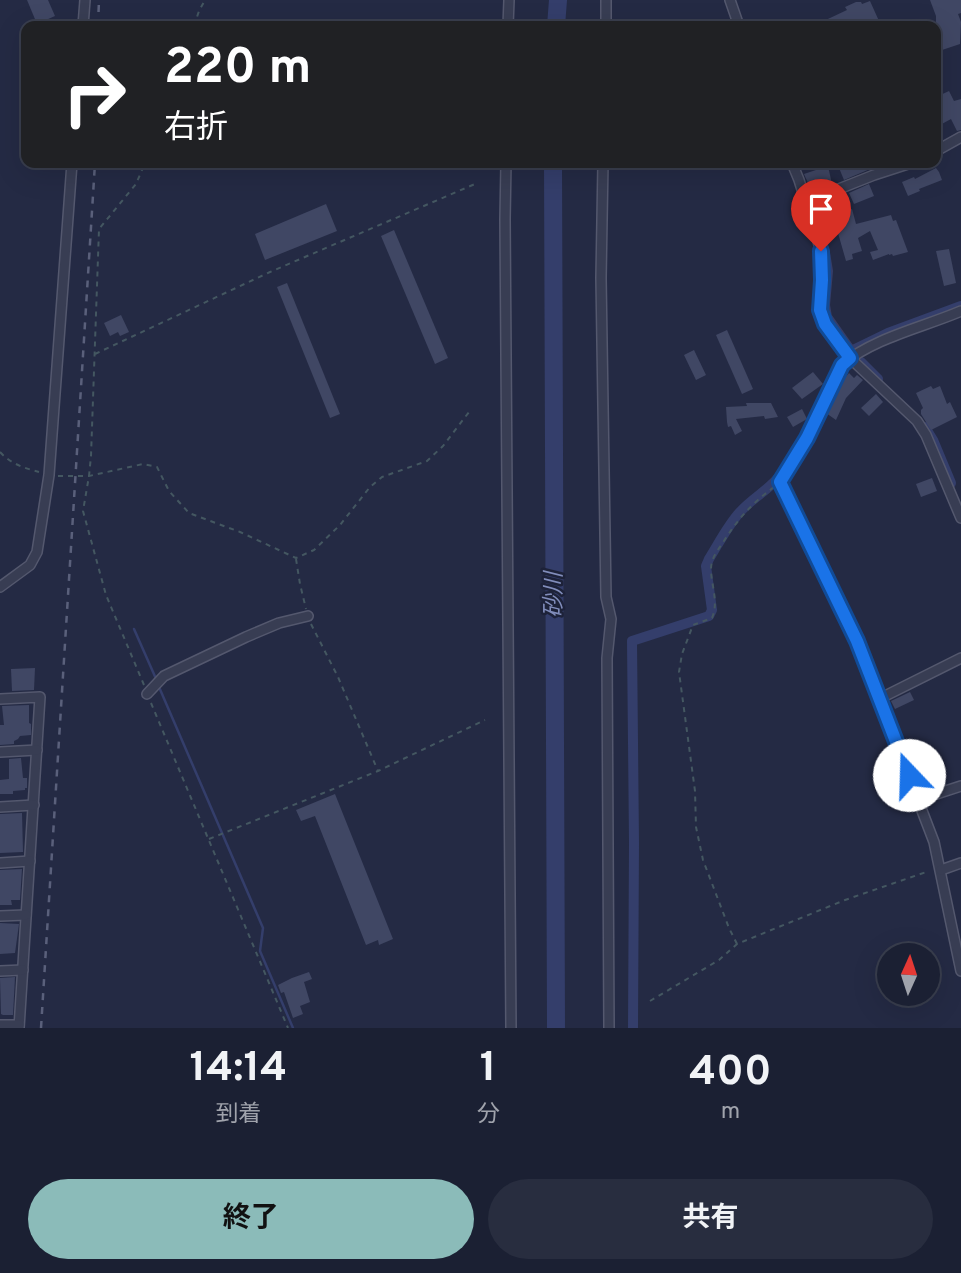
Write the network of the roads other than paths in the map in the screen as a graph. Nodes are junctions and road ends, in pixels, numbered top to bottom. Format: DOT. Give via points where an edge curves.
graph roads {
  1 [pos="85,0"];
  2 [pos="509,0"];
  3 [pos="606,0"];
  4 [pos="730,0"];
  5 [pos="83,21"];
  6 [pos="508,21"];
  7 [pos="606,21"];
  8 [pos="737,21"];
  9 [pos="961,138"];
  10 [pos="941,148"];
  11 [pos="72,168"];
  12 [pos="506,168"];
  13 [pos="603,168"];
  14 [pos="794,168"];
  15 [pos="896,168"];
  16 [pos="806,202"];
  17 [pos="961,312"];
  18 [pos="850,358"];
  19 [pos="961,518"];
  20 [pos="0,587"];
  21 [pos="308,617"];
  22 [pos="961,658"];
  23 [pos="147,694"];
  24 [pos="0,699"];
  25 [pos="879,699"];
  26 [pos="37,750"];
  27 [pos="0,752"];
  28 [pos="961,786"];
  29 [pos="918,800"];
  30 [pos="34,805"];
  31 [pos="0,807"];
  32 [pos="30,861"];
  33 [pos="0,863"];
  34 [pos="961,863"];
  35 [pos="941,869"];
  36 [pos="26,915"];
  37 [pos="0,916"];
  38 [pos="23,970"];
  39 [pos="0,971"];
  40 [pos="961,971"];
  41 [pos="0,1026"];
  42 [pos="19,1026"];
  43 [pos="511,1028"];
  44 [pos="610,1028"];
  1 -- 5 [label="street"];
  2 -- 6 [label="street"];
  3 -- 7 [label="street"];
  4 -- 8 [label="street"];
  9 -- 10 [label="street"];
  11 -- 20 [label="street" via="50,475 37,552 30,565"];
  12 -- 43 [label="street"];
  13 -- 44 [label="street" via="606,597 611,619 607,658"];
  14 -- 16 [label="street"];
  15 -- 16 [label="street"];
  16 -- 18 [label="street" via="821,251 820,310"];
  17 -- 18 [label="street" via="892,336"];
  18 -- 19 [label="street" via="917,421"];
  18 -- 25 [label="street" via="842,365 780,482 857,641"];
  21 -- 23 [label="street" via="279,623 164,676"];
  22 -- 25 [label="street"];
  24 -- 26 [label="street" via="40,697"];
  25 -- 29 [label="street"];
  26 -- 27 [label="street"];
  26 -- 30 [label="street"];
  28 -- 29 [label="street"];
  29 -- 35 [label="street"];
  30 -- 31 [label="street"];
  30 -- 32 [label="street"];
  32 -- 33 [label="street"];
  32 -- 36 [label="street"];
  34 -- 35 [label="street"];
  35 -- 40 [label="street"];
  36 -- 37 [label="street"];
  36 -- 38 [label="street"];
  38 -- 39 [label="street"];
  38 -- 42 [label="street"];
  41 -- 42 [label="street"];
}
